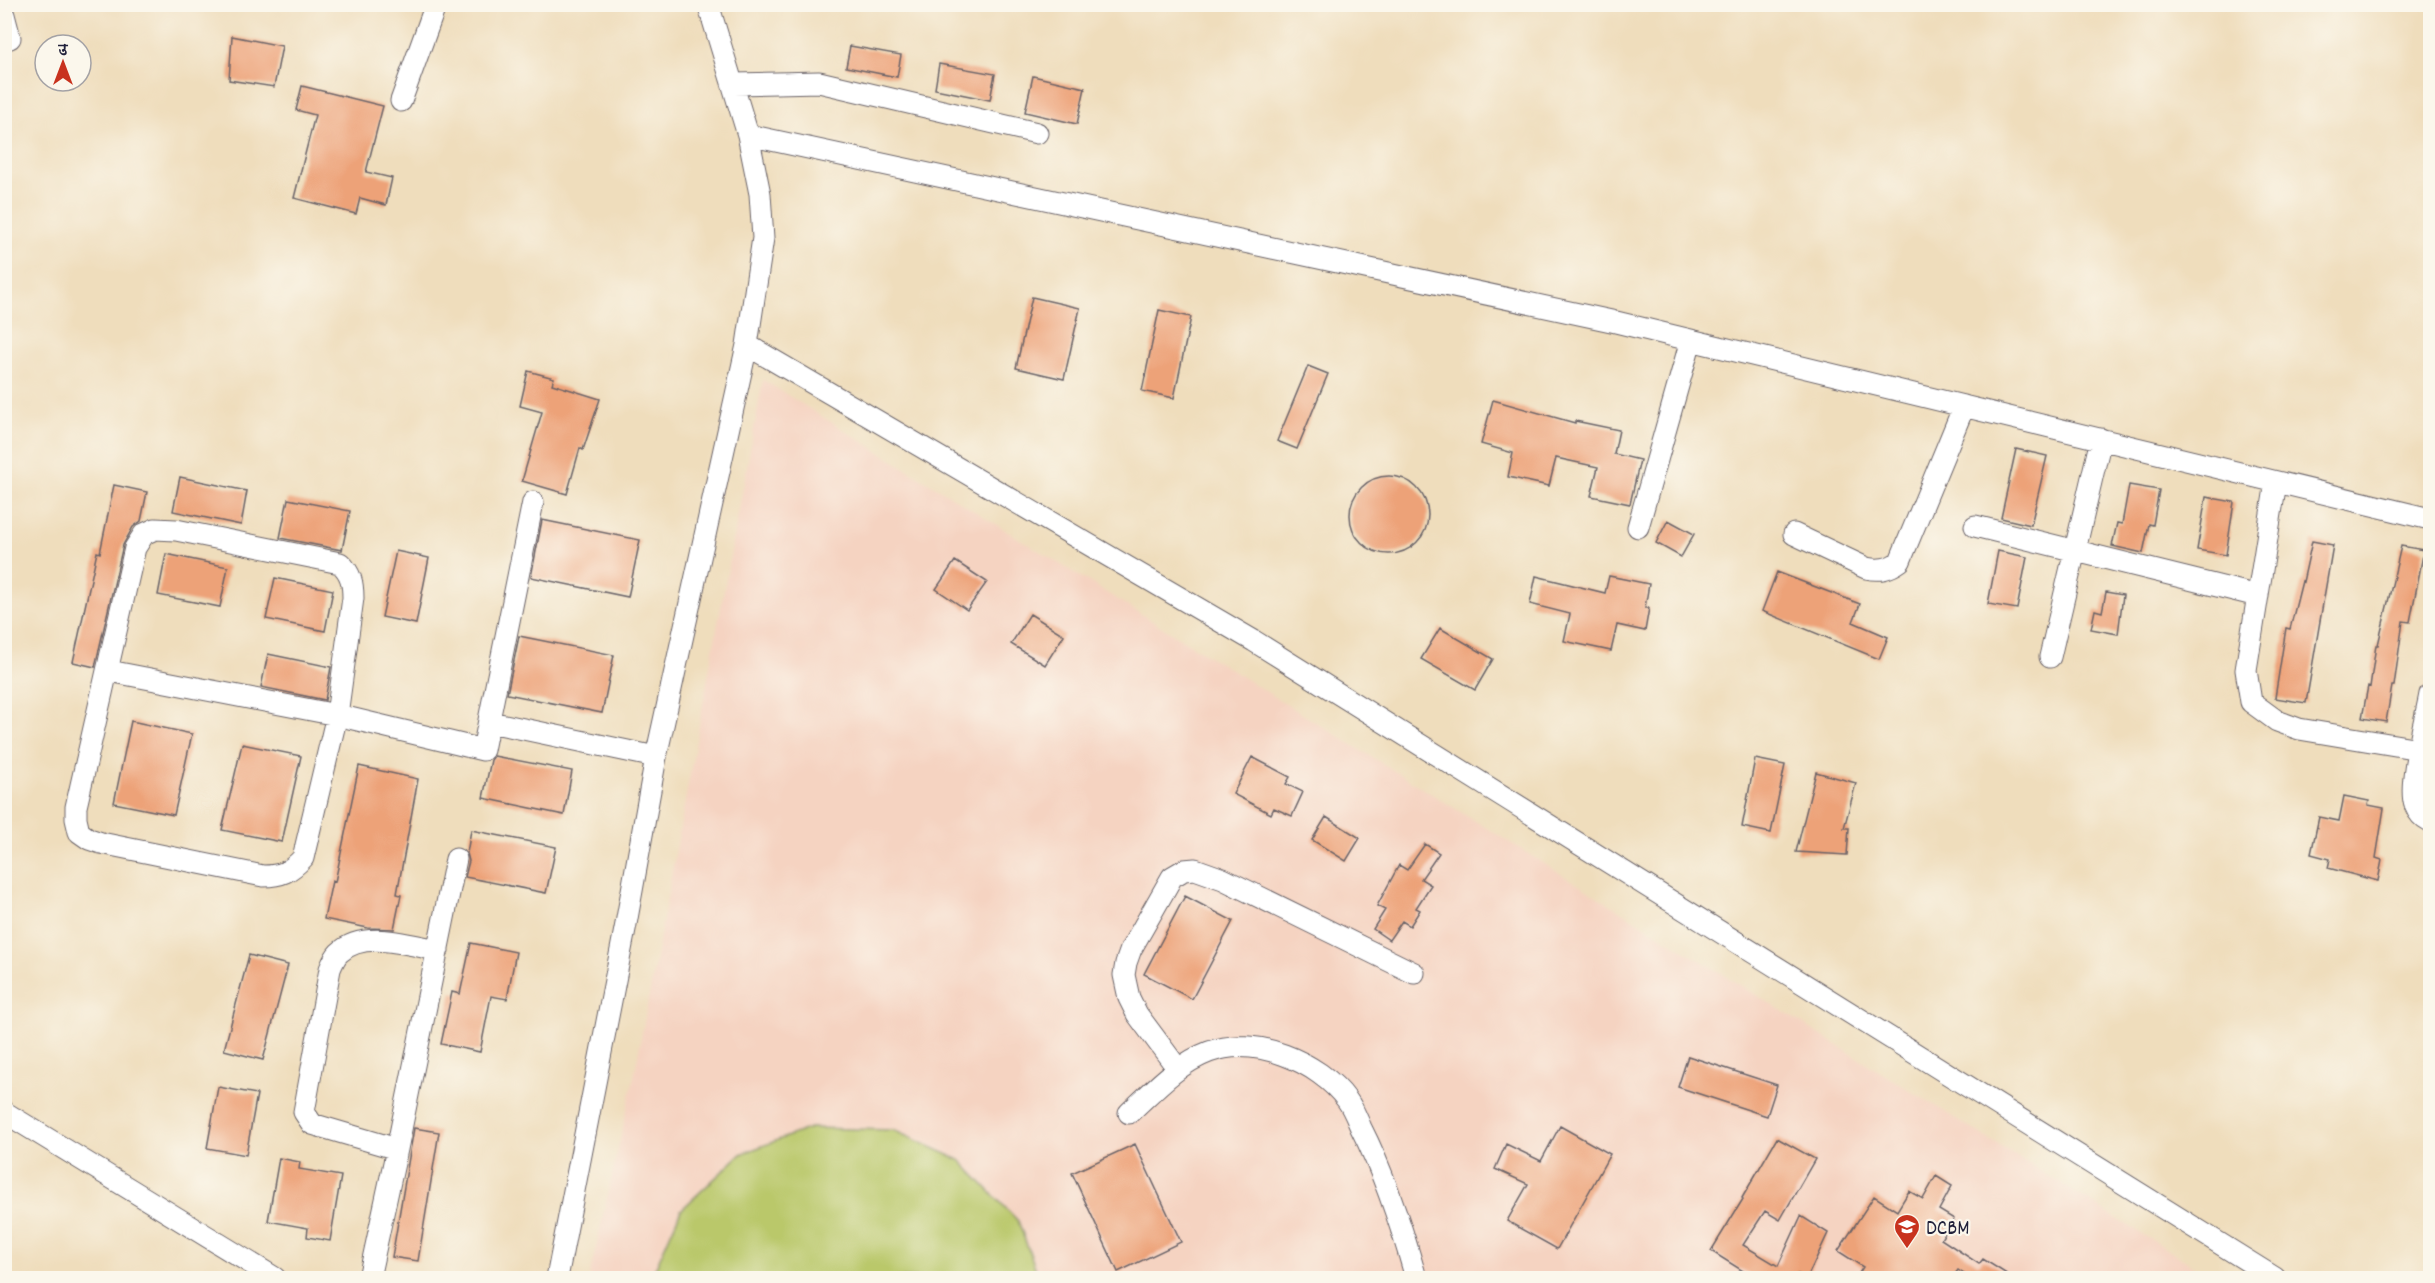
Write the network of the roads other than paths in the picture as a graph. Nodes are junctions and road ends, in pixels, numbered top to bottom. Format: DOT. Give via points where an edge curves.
graph roads {
  1 [pos="436,4"];
  2 [pos="708,4"];
  3 [pos="4,15"];
  4 [pos="10,38"];
  5 [pos="734,84"];
  6 [pos="401,101"];
  7 [pos="1037,133"];
  8 [pos="748,135"];
  9 [pos="1691,340"];
  10 [pos="747,345"];
  11 [pos="1964,406"];
  12 [pos="2101,440"];
  13 [pos="2276,482"];
  14 [pos="532,502"];
  15 [pos="2430,519"];
  16 [pos="1975,526"];
  17 [pos="1638,527"];
  18 [pos="1794,534"];
  19 [pos="2075,552"];
  20 [pos="2258,596"];
  21 [pos="2050,657"];
  22 [pos="108,672"];
  23 [pos="2430,694"];
  24 [pos="337,716"];
  25 [pos="490,722"];
  26 [pos="2420,749"];
  27 [pos="656,757"];
  28 [pos="2430,822"];
  29 [pos="456,859"];
  30 [pos="438,950"];
  31 [pos="1414,973"];
  32 [pos="1178,1069"];
  33 [pos="4,1112"];
  34 [pos="1129,1113"];
  35 [pos="397,1149"];
  36 [pos="275,1278"];
  37 [pos="369,1278"];
  38 [pos="557,1278"];
  39 [pos="1416,1278"];
  40 [pos="2275,1278"];
  1 -- 6 [label="street"];
  2 -- 5 [label="street"];
  3 -- 4 [label="street"];
  5 -- 7 [label="street" via="819,82"];
  5 -- 8 [label="street"];
  8 -- 9 [label="street"];
  8 -- 10 [label="street" via="760,194 763,238"];
  9 -- 11 [label="street"];
  9 -- 17 [label="street"];
  10 -- 27 [label="street"];
  10 -- 40 [label="street" via="1254,641"];
  11 -- 12 [label="street"];
  11 -- 18 [label="street" via="1900,561 1886,569 1866,568"];
  12 -- 13 [label="street"];
  12 -- 19 [label="street"];
  13 -- 15 [label="street"];
  13 -- 20 [label="street"];
  14 -- 25 [label="street"];
  16 -- 19 [label="street"];
  19 -- 20 [label="street"];
  19 -- 21 [label="street"];
  20 -- 26 [label="street" via="2246,670 2252,702 2277,721 2299,729"];
  22 -- 24 [label="street"];
  22 -- 24 [label="street" via="135,548 144,534 155,529 176,530 340,563 348,571 353,597"];
  22 -- 24 [label="street" via="76,807 79,832 101,843 263,876 280,876 303,858"];
  23 -- 26 [label="street"];
  24 -- 25 [label="street" via="483,750"];
  25 -- 27 [label="street"];
  26 -- 28 [label="street" via="2415,805"];
  27 -- 38 [label="street"];
  29 -- 30 [label="street"];
  30 -- 35 [label="street"];
  30 -- 35 [label="street" via="372,940 338,954 330,969 304,1113 312,1124"];
  31 -- 32 [label="street" via="1223,879 1195,869 1178,872 1167,882 1131,948 1124,975 1128,998 1137,1014"];
  32 -- 34 [label="street"];
  32 -- 39 [label="street" via="1209,1052 1242,1046 1287,1056 1316,1071 1347,1100 1371,1148"];
  33 -- 36 [label="street"];
  35 -- 37 [label="street"];
}
